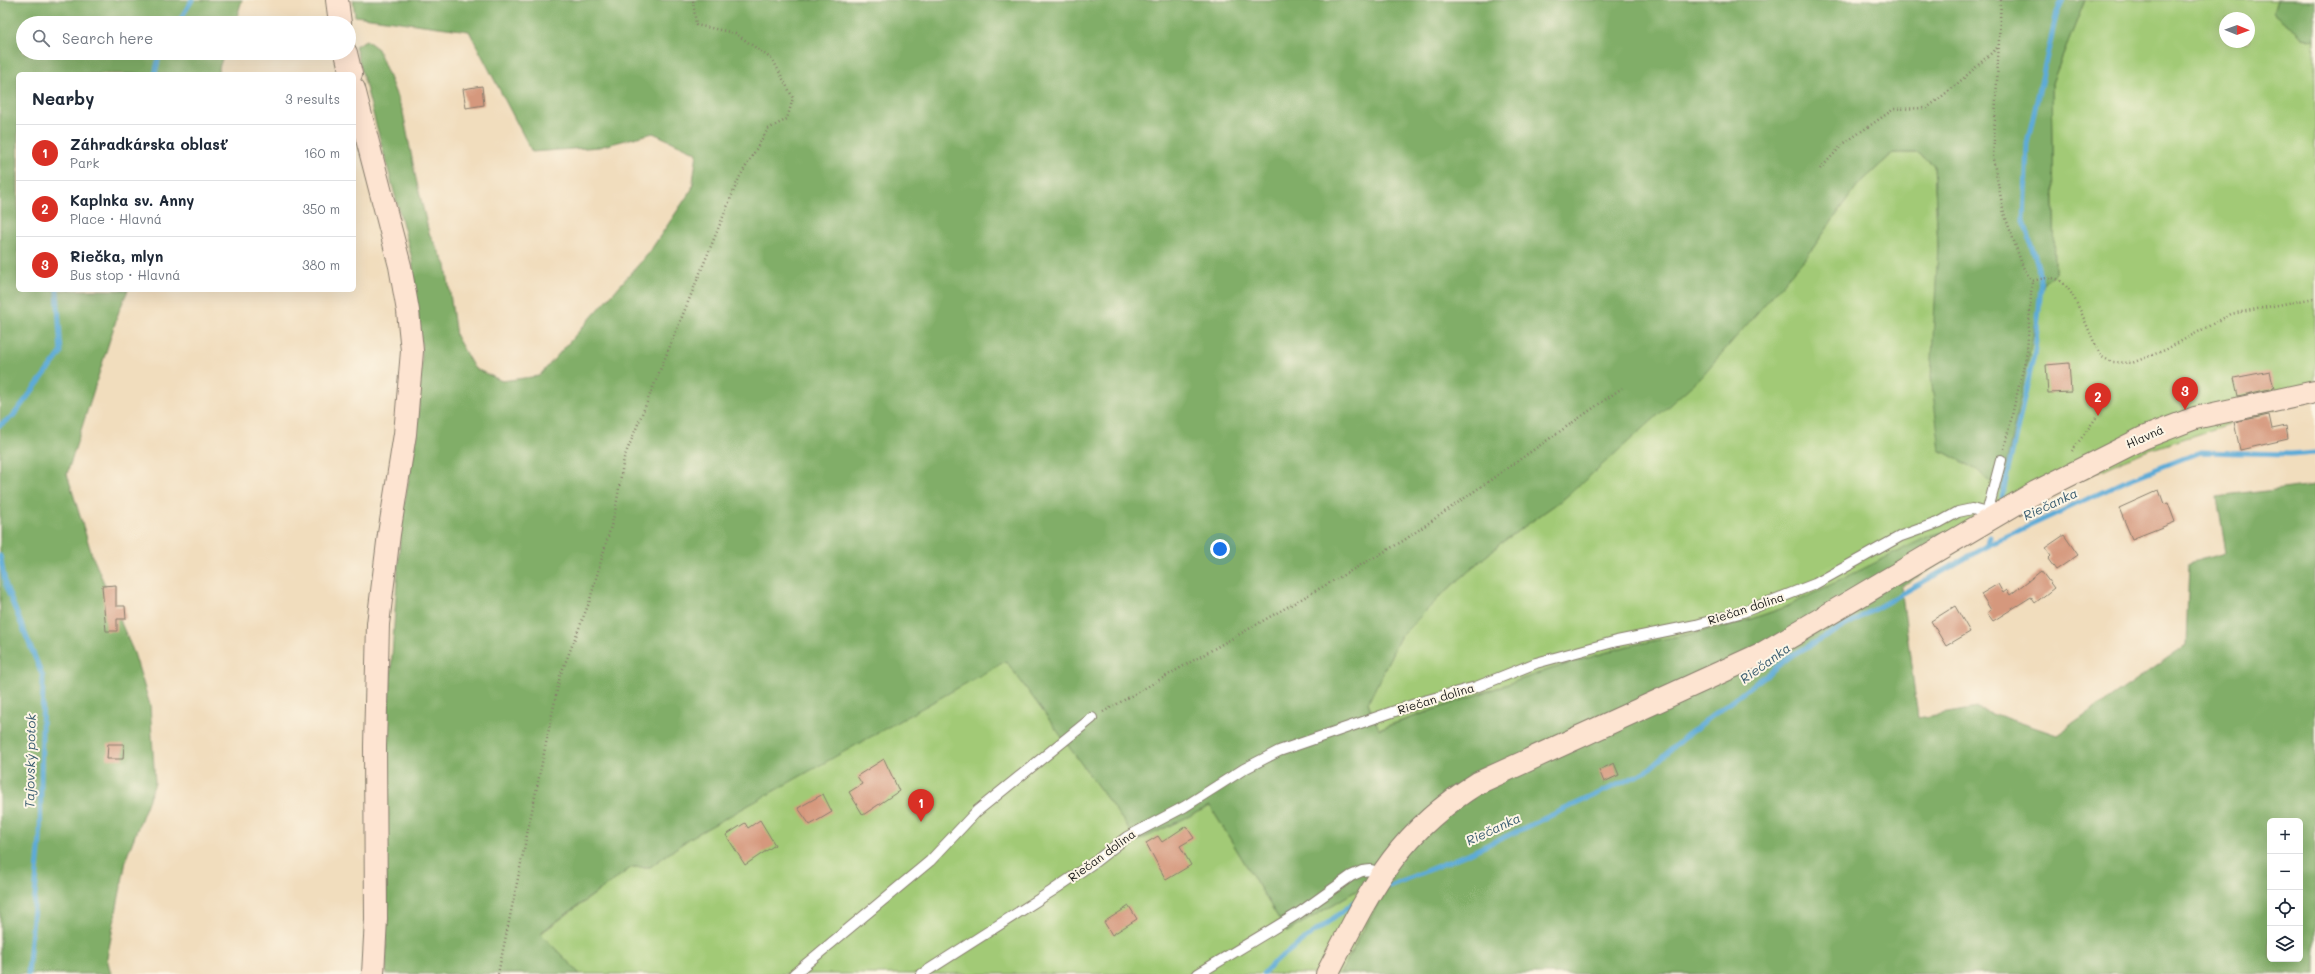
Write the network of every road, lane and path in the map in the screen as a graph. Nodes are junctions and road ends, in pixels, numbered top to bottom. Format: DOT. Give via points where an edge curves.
graph roads {
  1 [pos="338,0"];
  2 [pos="693,0"];
  3 [pos="2001,0"];
  4 [pos="339,16"];
  5 [pos="1998,47"];
  6 [pos="348,60"];
  7 [pos="351,72"];
  8 [pos="356,97"];
  9 [pos="1820,170"];
  10 [pos="2032,281"];
  11 [pos="2315,298"];
  12 [pos="1622,388"];
  13 [pos="2315,392"];
  14 [pos="2096,418"];
  15 [pos="2001,460"];
  16 [pos="2075,471"];
  17 [pos="1988,516"];
  18 [pos="1092,718"];
  19 [pos="1374,885"];
  20 [pos="373,974"];
  21 [pos="498,974"];
  22 [pos="794,974"];
  23 [pos="922,974"];
  24 [pos="1198,974"];
  25 [pos="1327,974"];
  1 -- 4 [label="street"];
  2 -- 21 [label="path" via="696,25 735,33 773,60 794,98 787,119 768,129 739,178 624,458 615,512 589,603 560,676"];
  3 -- 5 [label="path"];
  5 -- 9 [label="path" via="1927,108 1894,109 1843,144"];
  5 -- 10 [label="path" via="1993,159 2004,213 2023,266"];
  6 -- 7 [label="street"];
  8 -- 20 [label="street" via="400,266 412,351 405,434 378,624 375,746 376,919"];
  10 -- 11 [label="path" via="2045,278 2058,280 2070,289 2094,346 2102,358 2121,363 2143,360 2231,314"];
  10 -- 15 [label="path" via="2027,352"];
  12 -- 18 [label="path" via="1403,541"];
  13 -- 16 [label="street, Hlavná" via="2225,411 2170,426"];
  14 -- 16 [label="path" via="2074,447 2072,458"];
  15 -- 17 [label="lane"];
  16 -- 17 [label="street, Hlavná"];
  17 -- 19 [label="street, Hlavná" via="1897,575 1763,653 1478,783 1420,826"];
  17 -- 23 [label="lane, Riečan dolina" via="1972,509 1958,512 1940,522 1901,536 1815,584 1743,612 1536,663 1476,687 1424,701 1279,751 1127,837 1063,884"];
  18 -- 22 [label="lane" via="972,815 930,861"];
  19 -- 24 [label="lane" via="1371,870 1351,876 1284,922"];
  19 -- 25 [label="street"];
}
